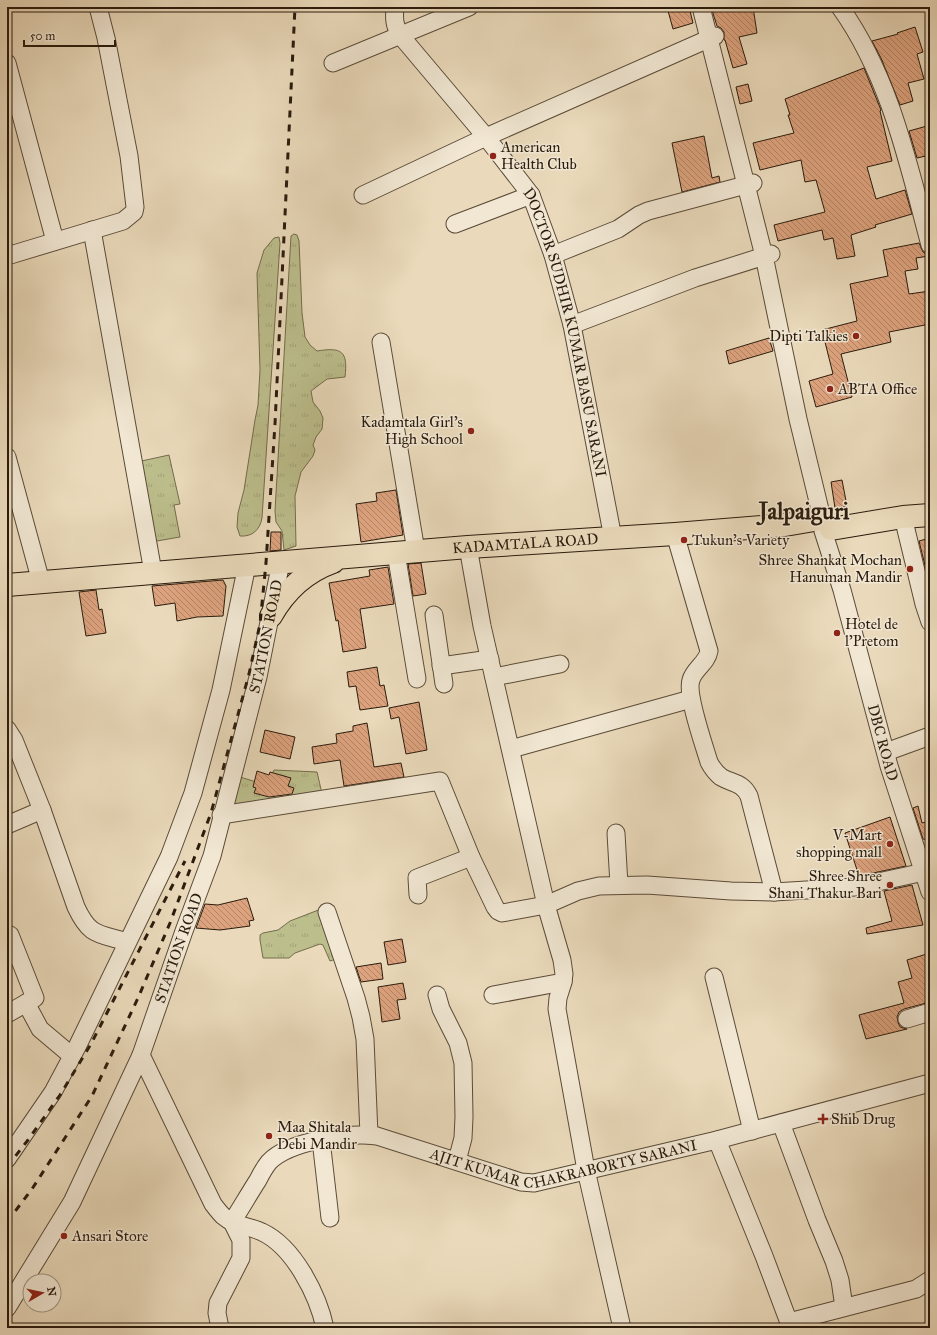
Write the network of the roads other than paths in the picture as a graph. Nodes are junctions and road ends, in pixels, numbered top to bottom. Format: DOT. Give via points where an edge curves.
graph roads {
  1 [pos="98,7"];
  2 [pos="395,7"];
  3 [pos="468,7"];
  4 [pos="840,7"];
  5 [pos="706,14"];
  6 [pos="400,35"];
  7 [pos="712,38"];
  8 [pos="7,63"];
  9 [pos="333,63"];
  10 [pos="486,136"];
  11 [pos="750,184"];
  12 [pos="363,195"];
  13 [pos="531,196"];
  14 [pos="455,224"];
  15 [pos="92,230"];
  16 [pos="55,241"];
  17 [pos="930,245"];
  18 [pos="553,255"];
  19 [pos="768,255"];
  20 [pos="7,256"];
  21 [pos="572,325"];
  22 [pos="381,342"];
  23 [pos="7,457"];
  24 [pos="930,515"];
  25 [pos="903,517"];
  26 [pos="826,524"];
  27 [pos="675,534"];
  28 [pos="613,538"];
  29 [pos="468,547"];
  30 [pos="406,552"];
  31 [pos="365,556"];
  32 [pos="264,563"];
  33 [pos="153,572"];
  34 [pos="42,582"];
  35 [pos="7,584"];
  36 [pos="434,615"];
  37 [pos="271,616"];
  38 [pos="930,622"];
  39 [pos="490,659"];
  40 [pos="560,664"];
  41 [pos="441,666"];
  42 [pos="494,677"];
  43 [pos="417,679"];
  44 [pos="444,684"];
  45 [pos="691,699"];
  46 [pos="7,729"];
  47 [pos="930,736"];
  48 [pos="511,749"];
  49 [pos="886,752"];
  50 [pos="42,810"];
  51 [pos="221,815"];
  52 [pos="7,825"];
  53 [pos="616,833"];
  54 [pos="472,857"];
  55 [pos="924,872"];
  56 [pos="619,885"];
  57 [pos="930,890"];
  58 [pos="774,892"];
  59 [pos="418,895"];
  60 [pos="546,905"];
  61 [pos="327,912"];
  62 [pos="7,936"];
  63 [pos="127,942"];
  64 [pos="714,977"];
  65 [pos="563,982"];
  66 [pos="437,995"];
  67 [pos="493,995"];
  68 [pos="26,1004"];
  69 [pos="930,1012"];
  70 [pos="7,1014"];
  71 [pos="907,1019"];
  72 [pos="141,1055"];
  73 [pos="72,1056"];
  74 [pos="930,1083"];
  75 [pos="781,1123"];
  76 [pos="752,1131"];
  77 [pos="369,1135"];
  78 [pos="320,1140"];
  79 [pos="718,1140"];
  80 [pos="7,1158"];
  81 [pos="457,1161"];
  82 [pos="586,1170"];
  83 [pos="330,1218"];
  84 [pos="232,1222"];
  85 [pos="930,1280"];
  86 [pos="844,1307"];
  87 [pos="7,1308"];
  88 [pos="790,1325"];
  89 [pos="220,1328"];
  90 [pos="325,1328"];
  91 [pos="622,1328"];
  1 -- 15 [label="street" via="129,156 135,207 134,212 123,221"];
  2 -- 6 [label="street, DOCTOR SUDHIR KUMAR BASU SARANI" via="394,18"];
  3 -- 6 [label="street"];
  4 -- 17 [label="street" via="859,38 890,105"];
  5 -- 7 [label="street, DBC ROAD"];
  6 -- 9 [label="street"];
  6 -- 10 [label="street, DOCTOR SUDHIR KUMAR BASU SARANI"];
  7 -- 10 [label="street"];
  7 -- 11 [label="street, DBC ROAD"];
  8 -- 16 [label="street"];
  10 -- 12 [label="street"];
  10 -- 13 [label="street, DOCTOR SUDHIR KUMAR BASU SARANI"];
  11 -- 18 [label="street" via="648,211 618,229"];
  11 -- 19 [label="street, DBC ROAD"];
  13 -- 14 [label="street"];
  13 -- 18 [label="street, DOCTOR SUDHIR KUMAR BASU SARANI"];
  15 -- 16 [label="street"];
  15 -- 33 [label="street"];
  16 -- 20 [label="street"];
  18 -- 21 [label="street, DOCTOR SUDHIR KUMAR BASU SARANI"];
  19 -- 21 [label="street" via="695,278"];
  19 -- 26 [label="street, DBC ROAD" via="798,419"];
  21 -- 28 [label="street, DOCTOR SUDHIR KUMAR BASU SARANI"];
  22 -- 30 [label="street"];
  23 -- 34 [label="street"];
  24 -- 25 [label="main road, KADAMTALA ROAD"];
  25 -- 26 [label="main road, KADAMTALA ROAD"];
  25 -- 38 [label="street"];
  26 -- 27 [label="main road, KADAMTALA ROAD"];
  26 -- 49 [label="street, DBC ROAD"];
  27 -- 28 [label="main road, KADAMTALA ROAD"];
  27 -- 45 [label="street" via="709,652 689,685"];
  28 -- 29 [label="main road, KADAMTALA ROAD"];
  29 -- 30 [label="main road, KADAMTALA ROAD"];
  29 -- 39 [label="street"];
  30 -- 31 [label="main road, KADAMTALA ROAD"];
  30 -- 43 [label="street"];
  31 -- 32 [label="main road, KADAMTALA ROAD"];
  31 -- 37 [label="main road" via="337,560 312,572 292,587"];
  32 -- 33 [label="main road, KADAMTALA ROAD"];
  32 -- 37 [label="street, STATION ROAD"];
  32 -- 63 [label="street" via="221,690 183,823"];
  33 -- 34 [label="main road, KADAMTALA ROAD"];
  34 -- 35 [label="main road, KADAMTALA ROAD"];
  36 -- 41 [label="street"];
  37 -- 51 [label="street, STATION ROAD" via="247,720"];
  39 -- 41 [label="street"];
  39 -- 42 [label="street"];
  40 -- 42 [label="street"];
  41 -- 44 [label="street"];
  42 -- 48 [label="street"];
  45 -- 48 [label="street"];
  45 -- 58 [label="street" via="713,770 721,777 741,785 750,796"];
  46 -- 50 [label="street" via="14,740"];
  47 -- 49 [label="street"];
  48 -- 60 [label="street"];
  49 -- 55 [label="street, DBC ROAD"];
  50 -- 52 [label="street"];
  50 -- 63 [label="street" via="83,921 94,932"];
  51 -- 54 [label="street" via="440,781"];
  51 -- 72 [label="street, STATION ROAD" via="212,856"];
  53 -- 56 [label="street"];
  54 -- 59 [label="street" via="417,878"];
  54 -- 60 [label="street" via="498,911 507,912"];
  55 -- 57 [label="street, DBC ROAD"];
  55 -- 58 [label="street" via="855,887"];
  56 -- 58 [label="street"];
  56 -- 60 [label="street" via="589,888"];
  60 -- 65 [label="street" via="562,960"];
  61 -- 77 [label="street" via="356,998 364,1032"];
  62 -- 68 [label="street" via="10,935 35,998"];
  63 -- 73 [label="street"];
  64 -- 76 [label="street"];
  65 -- 67 [label="street"];
  65 -- 82 [label="street" via="557,1009"];
  66 -- 81 [label="street" via="441,1010 458,1043 462,1062 463,1138"];
  68 -- 70 [label="street"];
  68 -- 73 [label="street" via="40,1029"];
  69 -- 71 [label="street"];
  72 -- 84 [label="street" via="213,1204"];
  72 -- 87 [label="street, STATION ROAD" via="72,1202"];
  73 -- 80 [label="street" via="53,1092"];
  74 -- 75 [label="street, AJIT KUMAR CHAKRABORTY SARANI"];
  75 -- 76 [label="street, AJIT KUMAR CHAKRABORTY SARANI"];
  75 -- 86 [label="street" via="836,1268"];
  76 -- 79 [label="street, AJIT KUMAR CHAKRABORTY SARANI"];
  77 -- 78 [label="street, AJIT KUMAR CHAKRABORTY SARANI"];
  77 -- 81 [label="street, AJIT KUMAR CHAKRABORTY SARANI"];
  78 -- 83 [label="street"];
  78 -- 84 [label="street, AJIT KUMAR CHAKRABORTY SARANI" via="285,1150 268,1163"];
  79 -- 82 [label="street, AJIT KUMAR CHAKRABORTY SARANI"];
  79 -- 88 [label="street"];
  81 -- 82 [label="street, AJIT KUMAR CHAKRABORTY SARANI" via="525,1183"];
  82 -- 91 [label="street"];
  84 -- 89 [label="street" via="241,1240 241,1258 218,1302"];
  84 -- 90 [label="street" via="262,1232 283,1248 295,1262 316,1300"];
  85 -- 86 [label="street" via="916,1289"];
  86 -- 88 [label="street"];
}
